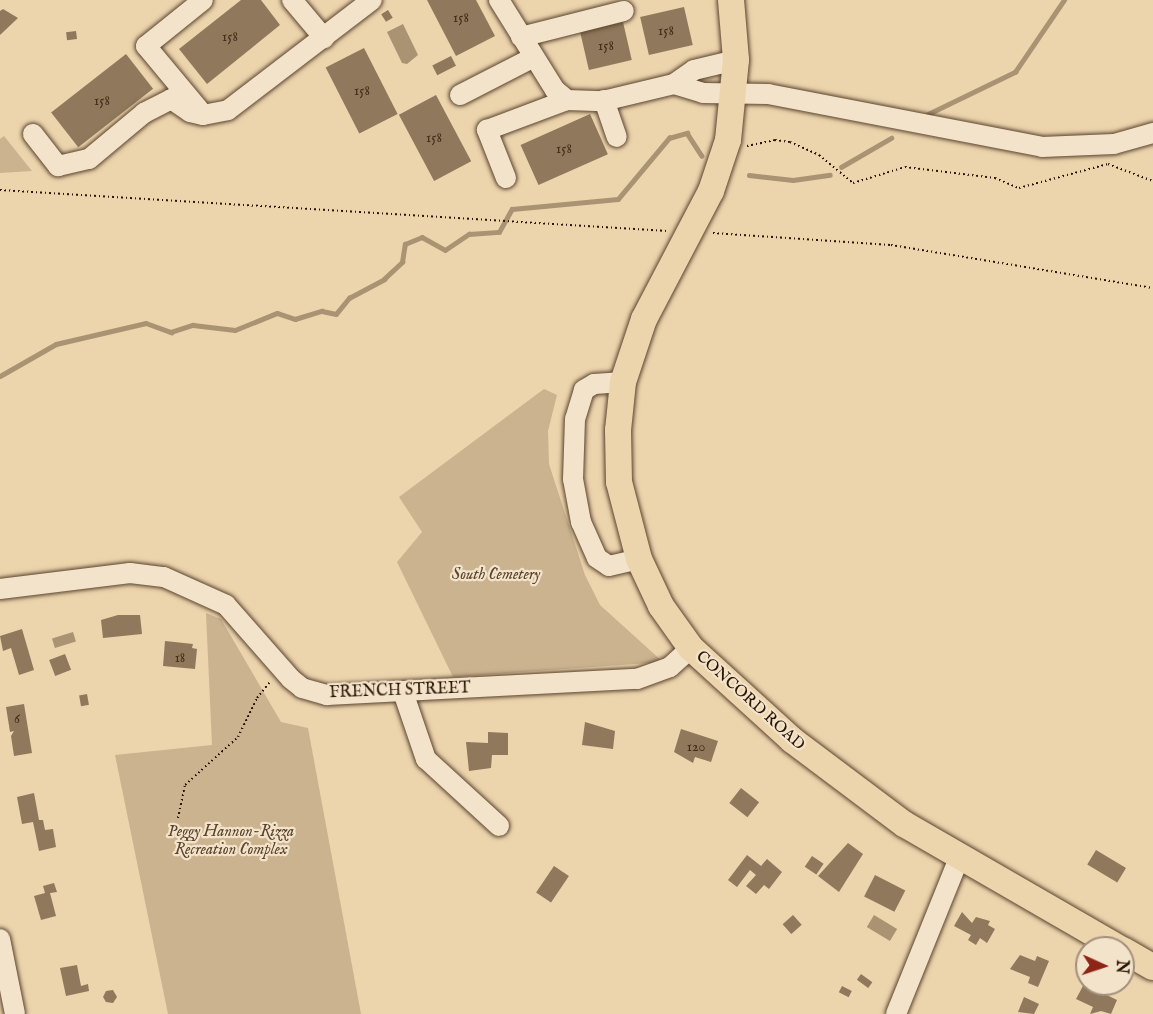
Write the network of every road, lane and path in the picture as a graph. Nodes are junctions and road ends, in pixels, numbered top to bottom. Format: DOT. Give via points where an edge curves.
graph roads {
  1 [pos="203,0"];
  2 [pos="372,0"];
  3 [pos="499,0"];
  4 [pos="731,0"];
  5 [pos="295,1"];
  6 [pos="624,11"];
  7 [pos="521,37"];
  8 [pos="324,38"];
  9 [pos="534,57"];
  10 [pos="736,60"];
  11 [pos="674,84"];
  12 [pos="735,90"];
  13 [pos="459,95"];
  14 [pos="567,100"];
  15 [pos="604,100"];
  16 [pos="203,115"];
  17 [pos="1153,133"];
  18 [pos="33,134"];
  19 [pos="617,137"];
  20 [pos="728,140"];
  21 [pos="506,178"];
  22 [pos="1153,181"];
  23 [pos="0,190"];
  24 [pos="690,232"];
  25 [pos="1153,288"];
  26 [pos="624,382"];
  27 [pos="639,559"];
  28 [pos="0,589"];
  29 [pos="691,648"];
  30 [pos="281,668"];
  31 [pos="403,692"];
  32 [pos="178,818"];
  33 [pos="499,826"];
  34 [pos="959,858"];
  35 [pos="1098,936"];
  36 [pos="0,939"];
  37 [pos="1135,957"];
  38 [pos="1153,967"];
  39 [pos="15,1014"];
  40 [pos="896,1014"];
  1 -- 16 [label="street" via="146,46"];
  2 -- 8 [label="street"];
  3 -- 7 [label="street"];
  4 -- 10 [label="main road, CONCORD ROAD"];
  5 -- 8 [label="street"];
  6 -- 7 [label="street"];
  7 -- 9 [label="street"];
  8 -- 16 [label="street" via="245,100 228,110"];
  9 -- 13 [label="street"];
  9 -- 14 [label="street" via="555,90"];
  10 -- 11 [label="street" via="694,70"];
  10 -- 12 [label="main road, CONCORD ROAD"];
  11 -- 12 [label="street" via="703,93"];
  11 -- 15 [label="street"];
  12 -- 17 [label="street" via="1042,147 1114,144"];
  12 -- 20 [label="main road, CONCORD ROAD"];
  14 -- 15 [label="street"];
  14 -- 21 [label="street" via="487,130"];
  15 -- 19 [label="street"];
  16 -- 18 [label="street" via="190,112 171,99 144,113 89,159 58,166"];
  20 -- 22 [label="path" via="744,146 775,140 790,142 819,155 853,183 905,167 995,178 1019,188 1108,164"];
  20 -- 24 [label="main road, CONCORD ROAD" via="711,191"];
  23 -- 24 [label="path"];
  24 -- 25 [label="path" via="891,245"];
  24 -- 26 [label="main road, CONCORD ROAD" via="644,319"];
  26 -- 27 [label="main road, CONCORD ROAD" via="618,430 619,473 624,509"];
  26 -- 27 [label="street" via="594,384 584,390 575,419 573,479 581,522 597,558 609,566"];
  27 -- 29 [label="main road, CONCORD ROAD" via="661,606"];
  28 -- 30 [label="street, FRENCH STREET" via="130,573 164,577 226,605"];
  29 -- 31 [label="street, FRENCH STREET" via="670,667 637,679"];
  29 -- 34 [label="main road, CONCORD ROAD" via="741,697 830,770"];
  30 -- 31 [label="street, FRENCH STREET" via="313,693"];
  30 -- 32 [label="path" via="257,698 238,737 185,785"];
  31 -- 33 [label="street" via="426,759"];
  34 -- 35 [label="main road, CONCORD ROAD"];
  34 -- 40 [label="street"];
  36 -- 39 [label="street"];
  37 -- 38 [label="main road"];
}
